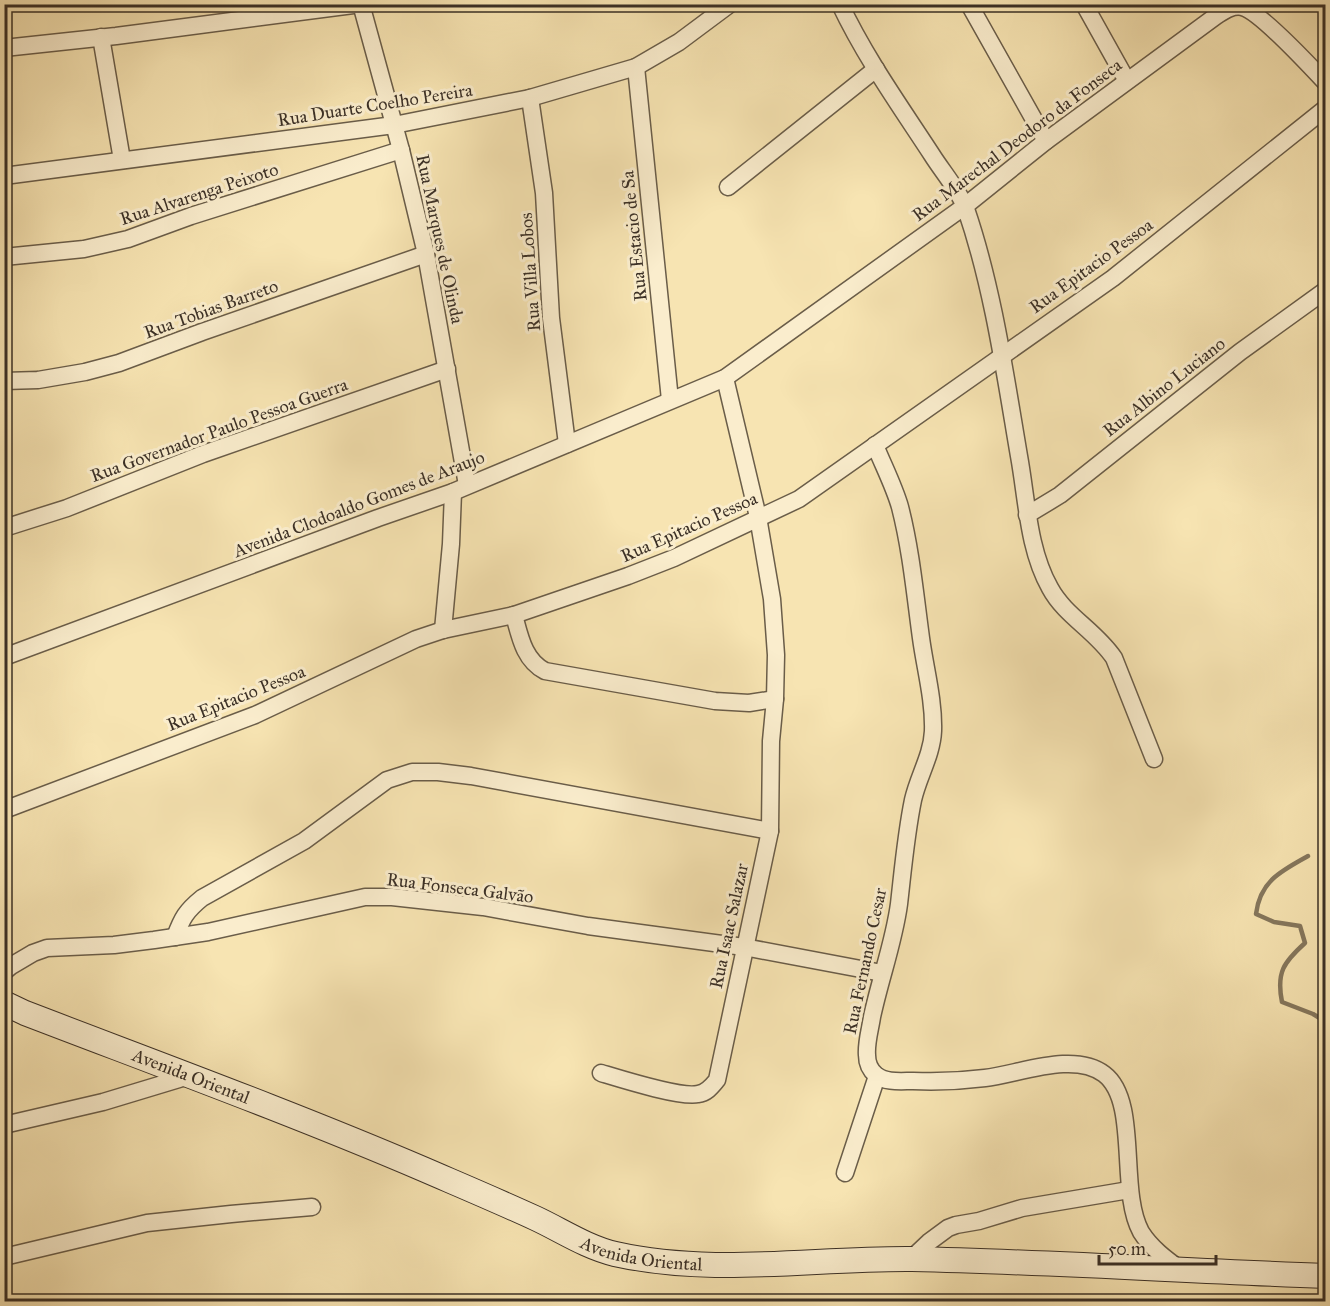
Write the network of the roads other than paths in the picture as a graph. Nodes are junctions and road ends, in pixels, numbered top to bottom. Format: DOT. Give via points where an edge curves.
graph roads {
  1 [pos="361,4"];
  2 [pos="730,4"];
  3 [pos="840,4"];
  4 [pos="969,4"];
  5 [pos="1089,6"];
  6 [pos="101,38"];
  7 [pos="4,48"];
  8 [pos="636,67"];
  9 [pos="876,69"];
  10 [pos="1127,81"];
  11 [pos="1326,83"];
  12 [pos="530,98"];
  13 [pos="1326,108"];
  14 [pos="394,125"];
  15 [pos="1046,141"];
  16 [pos="402,150"];
  17 [pos="122,160"];
  18 [pos="4,176"];
  19 [pos="728,187"];
  20 [pos="965,206"];
  21 [pos="426,254"];
  22 [pos="4,257"];
  23 [pos="1326,290"];
  24 [pos="1002,354"];
  25 [pos="447,369"];
  26 [pos="725,378"];
  27 [pos="4,381"];
  28 [pos="670,400"];
  29 [pos="567,444"];
  30 [pos="875,445"];
  31 [pos="460,489"];
  32 [pos="1027,515"];
  33 [pos="758,517"];
  34 [pos="4,528"];
  35 [pos="514,615"];
  36 [pos="443,630"];
  37 [pos="4,657"];
  38 [pos="775,699"];
  39 [pos="1154,759"];
  40 [pos="4,810"];
  41 [pos="770,831"];
  42 [pos="175,937"];
  43 [pos="744,947"];
  44 [pos="4,972"];
  45 [pos="882,973"];
  46 [pos="4,1003"];
  47 [pos="601,1073"];
  48 [pos="189,1076"];
  49 [pos="877,1076"];
  50 [pos="4,1125"];
  51 [pos="845,1173"];
  52 [pos="1129,1190"];
  53 [pos="312,1207"];
  54 [pos="4,1257"];
  55 [pos="911,1259"];
  56 [pos="1182,1270"];
  57 [pos="1326,1276"];
  1 -- 6 [label="street"];
  1 -- 14 [label="street, Rua Marques de Olinda"];
  2 -- 8 [label="street, Rua Duarte Coelho Pereira" via="679,42"];
  3 -- 9 [label="street"];
  4 -- 15 [label="street"];
  5 -- 10 [label="street"];
  6 -- 7 [label="street"];
  6 -- 17 [label="street"];
  8 -- 12 [label="street, Rua Duarte Coelho Pereira"];
  8 -- 28 [label="street, Rua Estacio de Sa"];
  9 -- 19 [label="street"];
  9 -- 20 [label="street"];
  10 -- 11 [label="street, Rua Marechal Deodoro da Fonseca" via="1216,16 1238,6 1264,22"];
  10 -- 15 [label="street, Rua Marechal Deodoro da Fonseca"];
  12 -- 14 [label="street, Rua Duarte Coelho Pereira"];
  12 -- 29 [label="street, Rua Villa Lobos" via="544,193 550,308"];
  13 -- 24 [label="street, Rua Epitacio Pessoa" via="1113,278"];
  14 -- 16 [label="street, Rua Marques de Olinda"];
  14 -- 17 [label="street, Rua Duarte Coelho Pereira"];
  15 -- 20 [label="street, Rua Marechal Deodoro da Fonseca"];
  16 -- 21 [label="street, Rua Marques de Olinda"];
  16 -- 22 [label="street, Rua Alvarenga Peixoto" via="129,239 84,249"];
  17 -- 18 [label="street, Rua Duarte Coelho Pereira"];
  20 -- 24 [label="street"];
  20 -- 26 [label="street, Rua Marechal Deodoro da Fonseca"];
  21 -- 25 [label="street, Rua Marques de Olinda"];
  21 -- 27 [label="street, Rua Tobias Barreto" via="119,363 38,380"];
  23 -- 32 [label="street, Rua Albino Luciano" via="1240,352 1060,495"];
  24 -- 30 [label="street, Rua Epitacio Pessoa"];
  24 -- 32 [label="street"];
  25 -- 31 [label="street, Rua Marques de Olinda"];
  25 -- 34 [label="street, Rua Governador Paulo Pessoa Guerra"];
  26 -- 28 [label="street, Avenida Clodoaldo Gomes de Araujo"];
  26 -- 33 [label="street, Rua Isaac Salazar"];
  28 -- 29 [label="street, Avenida Clodoaldo Gomes de Araujo"];
  29 -- 31 [label="street, Avenida Clodoaldo Gomes de Araujo"];
  30 -- 33 [label="street, Rua Epitacio Pessoa" via="800,499"];
  30 -- 45 [label="street, Rua Fernando Cesar" via="899,504 910,550 933,732 913,800 895,926"];
  31 -- 36 [label="street, Rua Marques de Olinda"];
  31 -- 37 [label="street, Avenida Clodoaldo Gomes de Araujo"];
  32 -- 39 [label="street" via="1049,587 1114,658"];
  33 -- 35 [label="street, Rua Epitacio Pessoa" via="674,558"];
  33 -- 38 [label="street, Rua Isaac Salazar" via="772,599"];
  35 -- 36 [label="street, Rua Epitacio Pessoa"];
  35 -- 38 [label="street" via="527,656 545,671 715,702"];
  36 -- 40 [label="street, Rua Epitacio Pessoa" via="255,715"];
  38 -- 41 [label="street, Rua Isaac Salazar"];
  41 -- 42 [label="street" via="471,776 412,772 387,780 304,841 202,898 183,917"];
  41 -- 43 [label="street, Rua Isaac Salazar"];
  42 -- 43 [label="street, Rua Fonseca Galvão" via="365,897 392,897"];
  42 -- 44 [label="street, Rua Fonseca Galvão" via="47,948 33,952"];
  43 -- 45 [label="street, Rua Fonseca Galvão"];
  43 -- 47 [label="street, Rua Isaac Salazar" via="717,1080 710,1089 686,1095"];
  45 -- 49 [label="street, Rua Fernando Cesar" via="867,1047 869,1066"];
  46 -- 48 [label="street, Avenida Oriental"];
  48 -- 50 [label="street" via="103,1102"];
  48 -- 55 [label="street, Avenida Oriental" via="391,1155 610,1253 648,1261 719,1266"];
  49 -- 51 [label="street"];
  49 -- 52 [label="street" via="888,1081 937,1082 987,1078 1049,1065 1093,1067 1105,1074 1119,1095"];
  52 -- 55 [label="street" via="1022,1208 956,1225 928,1242"];
  52 -- 56 [label="street" via="1142,1232"];
  53 -- 54 [label="street" via="147,1223"];
  55 -- 56 [label="street, Avenida Oriental"];
  56 -- 57 [label="street, Avenida Oriental"];
}
